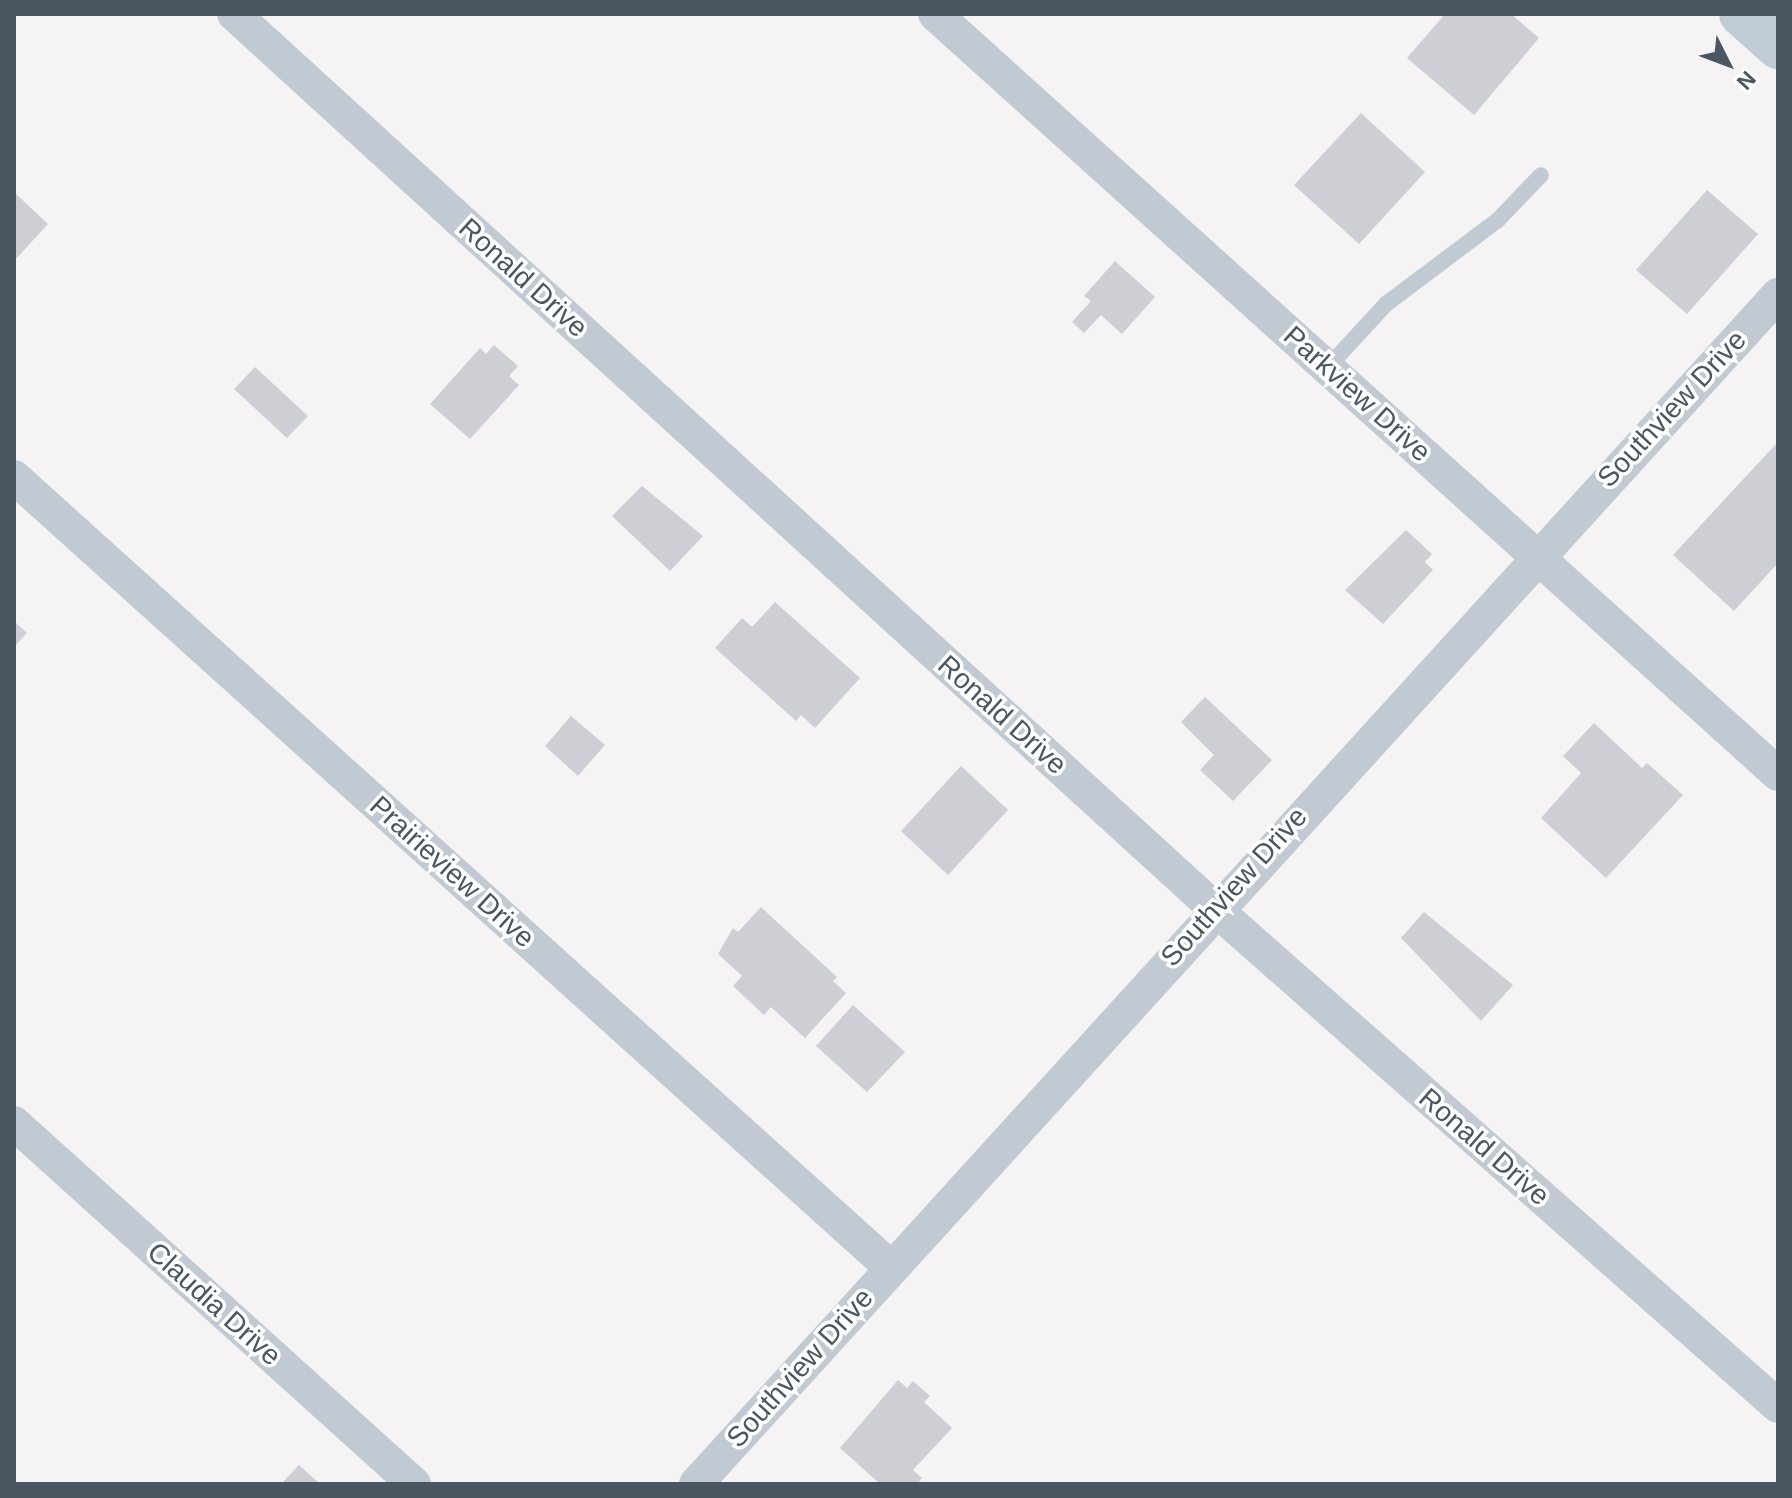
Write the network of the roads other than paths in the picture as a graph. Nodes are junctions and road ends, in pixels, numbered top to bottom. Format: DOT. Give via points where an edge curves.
graph roads {
  1 [pos="234,14"];
  2 [pos="935,14"];
  3 [pos="1541,175"];
  4 [pos="1778,295"];
  5 [pos="1327,368"];
  6 [pos="14,477"];
  7 [pos="1536,556"];
  8 [pos="1778,774"];
  9 [pos="1214,908"];
  10 [pos="14,1123"];
  11 [pos="890,1267"];
  12 [pos="1778,1406"];
  13 [pos="414,1484"];
  14 [pos="696,1484"];
  1 -- 9 [label="street, Ronald Drive"];
  2 -- 5 [label="street, Parkview Drive"];
  3 -- 5 [label="lane" via="1498,220 1386,304"];
  4 -- 7 [label="street, Southview Drive"];
  5 -- 7 [label="street, Parkview Drive"];
  6 -- 11 [label="street, Prairieview Drive"];
  7 -- 8 [label="street, Parkview Drive"];
  7 -- 9 [label="street, Southview Drive"];
  9 -- 11 [label="street, Southview Drive"];
  9 -- 12 [label="street, Ronald Drive"];
  10 -- 13 [label="street, Claudia Drive"];
  11 -- 14 [label="street, Southview Drive"];
}
